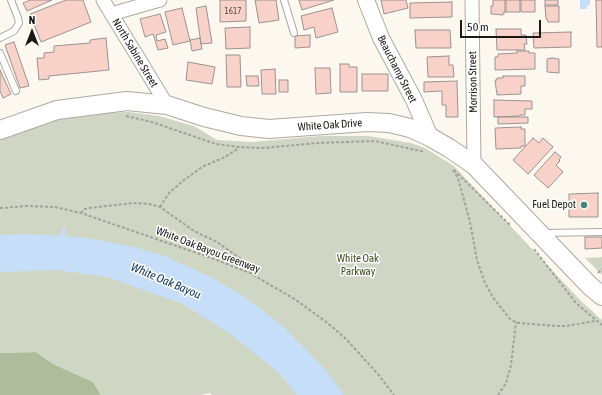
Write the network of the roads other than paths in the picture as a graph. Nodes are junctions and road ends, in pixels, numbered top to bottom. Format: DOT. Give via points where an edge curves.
graph roads {
  1 [pos="104,0"];
  2 [pos="160,0"];
  3 [pos="284,0"];
  4 [pos="366,0"];
  5 [pos="472,0"];
  6 [pos="14,1"];
  7 [pos="111,14"];
  8 [pos="294,33"];
  9 [pos="0,38"];
  10 [pos="0,53"];
  11 [pos="16,91"];
  12 [pos="167,105"];
  13 [pos="0,130"];
  14 [pos="430,146"];
  15 [pos="474,165"];
  16 [pos="602,232"];
  17 [pos="537,241"];
  18 [pos="602,296"];
  1 -- 7 [label="street, North Sabine Street"];
  2 -- 7 [label="street"];
  3 -- 8 [label="lane"];
  4 -- 14 [label="street, Beauchamp Street" via="380,38 414,100"];
  5 -- 15 [label="street, Morrison Street"];
  6 -- 9 [label="lane" via="19,23 14,31"];
  7 -- 12 [label="street, North Sabine Street"];
  10 -- 11 [label="lane"];
  12 -- 13 [label="main road, White Oak Drive" via="127,101 57,110"];
  12 -- 14 [label="main road, White Oak Drive" via="241,126 269,129 348,123 390,123 410,128"];
  14 -- 15 [label="main road, White Oak Drive" via="449,148"];
  15 -- 17 [label="main road, White Oak Drive"];
  16 -- 17 [label="lane"];
  17 -- 18 [label="main road, White Oak Drive"];
}
